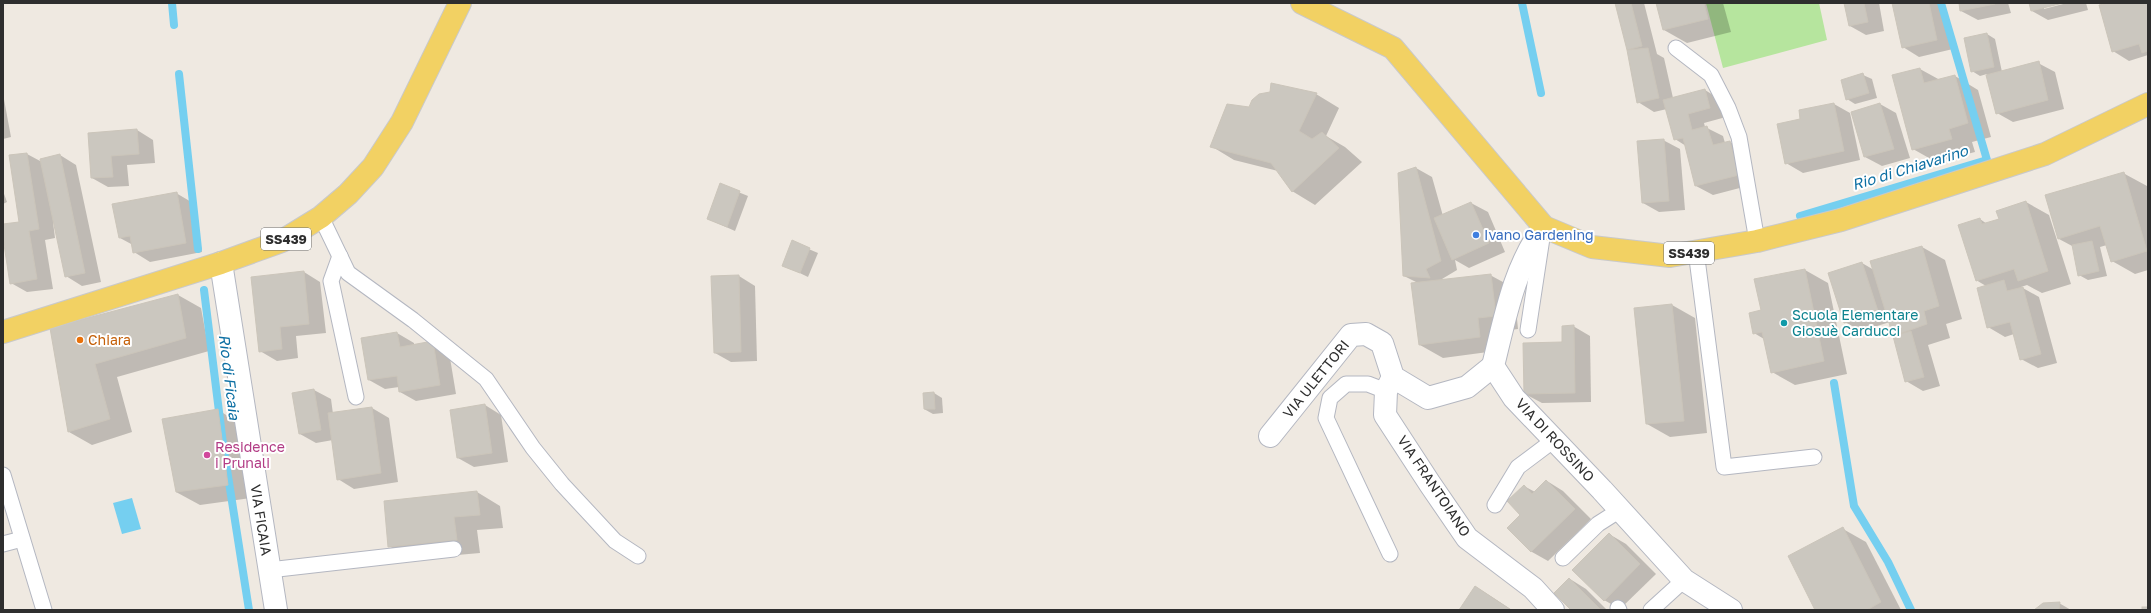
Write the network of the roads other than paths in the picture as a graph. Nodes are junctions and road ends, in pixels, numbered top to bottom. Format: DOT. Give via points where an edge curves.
graph roads {
  1 [pos="460,3"];
  2 [pos="1302,3"];
  3 [pos="1676,48"];
  4 [pos="2148,104"];
  5 [pos="321,217"];
  6 [pos="1544,227"];
  7 [pos="1757,241"];
  8 [pos="1696,251"];
  9 [pos="340,256"];
  10 [pos="221,263"];
  11 [pos="1528,330"];
  12 [pos="3,332"];
  13 [pos="1493,366"];
  14 [pos="1389,384"];
  15 [pos="356,397"];
  16 [pos="1270,436"];
  17 [pos="1554,440"];
  18 [pos="1814,457"];
  19 [pos="3,475"];
  20 [pos="1495,505"];
  21 [pos="1620,510"];
  22 [pos="22,539"];
  23 [pos="3,544"];
  24 [pos="454,549"];
  25 [pos="1390,554"];
  26 [pos="638,556"];
  27 [pos="1563,558"];
  28 [pos="269,570"];
  29 [pos="1684,580"];
  30 [pos="44,610"];
  31 [pos="276,610"];
  32 [pos="1553,610"];
  33 [pos="1651,610"];
  34 [pos="1731,610"];
  1 -- 5 [label="main road, SS439" via="402,122 373,167 348,194"];
  2 -- 6 [label="main road, SS439" via="1393,48"];
  3 -- 7 [label="lane" via="1711,75 1728,108 1739,137"];
  4 -- 7 [label="main road, SS439" via="2045,154 1841,220"];
  5 -- 9 [label="lane"];
  5 -- 10 [label="main road, SS439" via="282,241"];
  6 -- 8 [label="main road, SS439" via="1592,247 1670,256"];
  6 -- 11 [label="lane"];
  6 -- 13 [label="street" via="1532,242 1511,293"];
  7 -- 8 [label="main road, SS439"];
  8 -- 18 [label="lane" via="1724,467"];
  9 -- 15 [label="lane" via="331,281"];
  9 -- 26 [label="lane" via="348,273 413,320 486,380 533,448 562,484 615,541"];
  10 -- 12 [label="main road, SS439"];
  10 -- 28 [label="street, VIA FICAIA"];
  13 -- 14 [label="street" via="1467,387 1428,398"];
  13 -- 17 [label="street, VIA DI ROSSINO" via="1514,398"];
  14 -- 16 [label="street, VIA ULETTORI" via="1382,343 1366,334 1352,335"];
  14 -- 25 [label="lane" via="1346,384 1330,398 1326,418"];
  14 -- 32 [label="street, VIA FRANTOIANO" via="1385,415 1467,538 1533,588"];
  17 -- 20 [label="lane" via="1518,467"];
  17 -- 21 [label="street, VIA DI ROSSINO"];
  19 -- 22 [label="lane"];
  21 -- 27 [label="lane" via="1598,524"];
  21 -- 29 [label="street, VIA DI ROSSINO"];
  22 -- 23 [label="lane"];
  22 -- 30 [label="lane"];
  24 -- 28 [label="lane"];
  28 -- 31 [label="street, VIA FICAIA"];
  29 -- 33 [label="lane"];
  29 -- 34 [label="street, VIA DI ROSSINO"];
}
